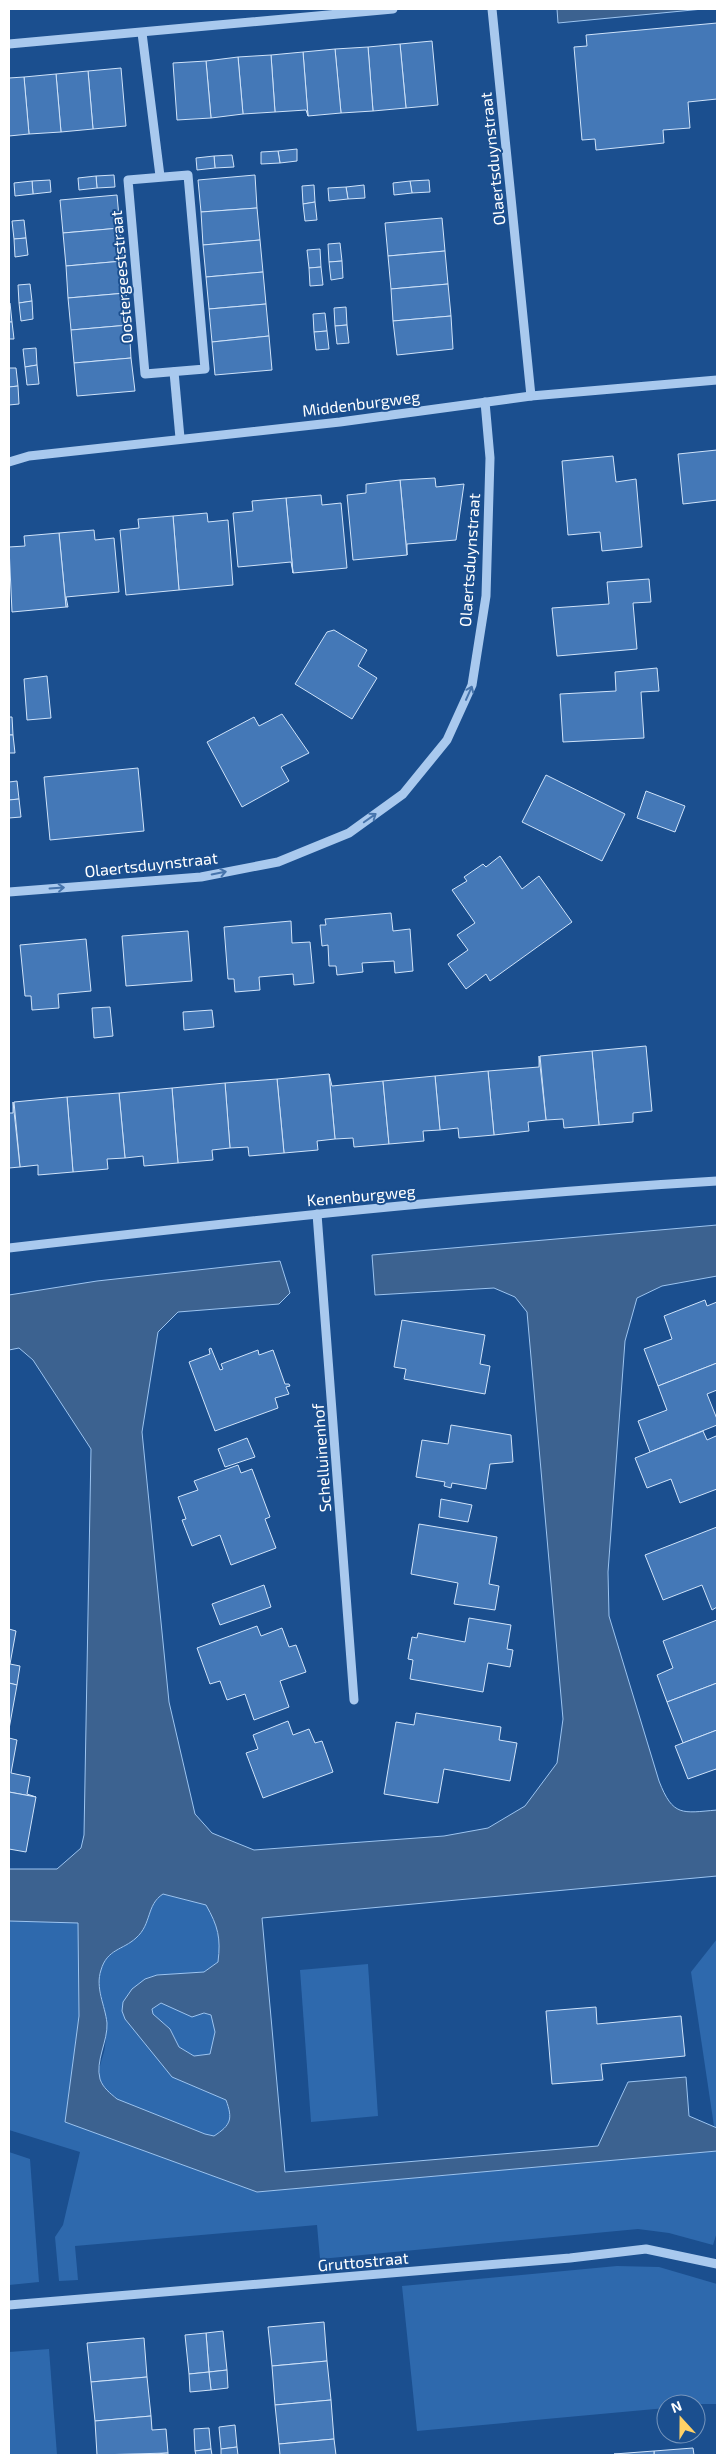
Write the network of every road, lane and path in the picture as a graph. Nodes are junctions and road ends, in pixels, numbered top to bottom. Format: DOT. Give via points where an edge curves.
graph roads {
  1 [pos="393,9"];
  2 [pos="492,9"];
  3 [pos="142,33"];
  4 [pos="9,44"];
  5 [pos="160,176"];
  6 [pos="174,372"];
  7 [pos="717,380"];
  8 [pos="531,396"];
  9 [pos="485,402"];
  10 [pos="180,438"];
  11 [pos="9,462"];
  12 [pos="9,892"];
  13 [pos="717,1181"];
  14 [pos="317,1214"];
  15 [pos="9,1248"];
  16 [pos="354,1700"];
  17 [pos="717,2264"];
  18 [pos="9,2305"];
  1 -- 3 [label="street"];
  2 -- 8 [label="street, Olaertsduynstraat"];
  3 -- 4 [label="street"];
  3 -- 5 [label="street"];
  5 -- 6 [label="street, Oostergeeststraat" via="188,175 205,369"];
  5 -- 6 [label="street, Oostergeeststraat" via="128,180 145,374"];
  6 -- 10 [label="street"];
  7 -- 8 [label="street, Middenburgweg"];
  8 -- 9 [label="street, Middenburgweg"];
  9 -- 10 [label="street, Middenburgweg" via="340,422"];
  12 -- 9 [label="street, Olaertsduynstraat, one-way" via="201,877 278,862 349,833 403,794 447,740 472,685 486,596 490,458"];
  10 -- 11 [label="street, Middenburgweg" via="30,456"];
  13 -- 14 [label="street, Kenenburgweg" via="606,1187"];
  14 -- 15 [label="street, Kenenburgweg"];
  14 -- 16 [label="street, Schelluinenhof"];
  17 -- 18 [label="street, Gruttostraat" via="646,2249 540,2261"];
}
